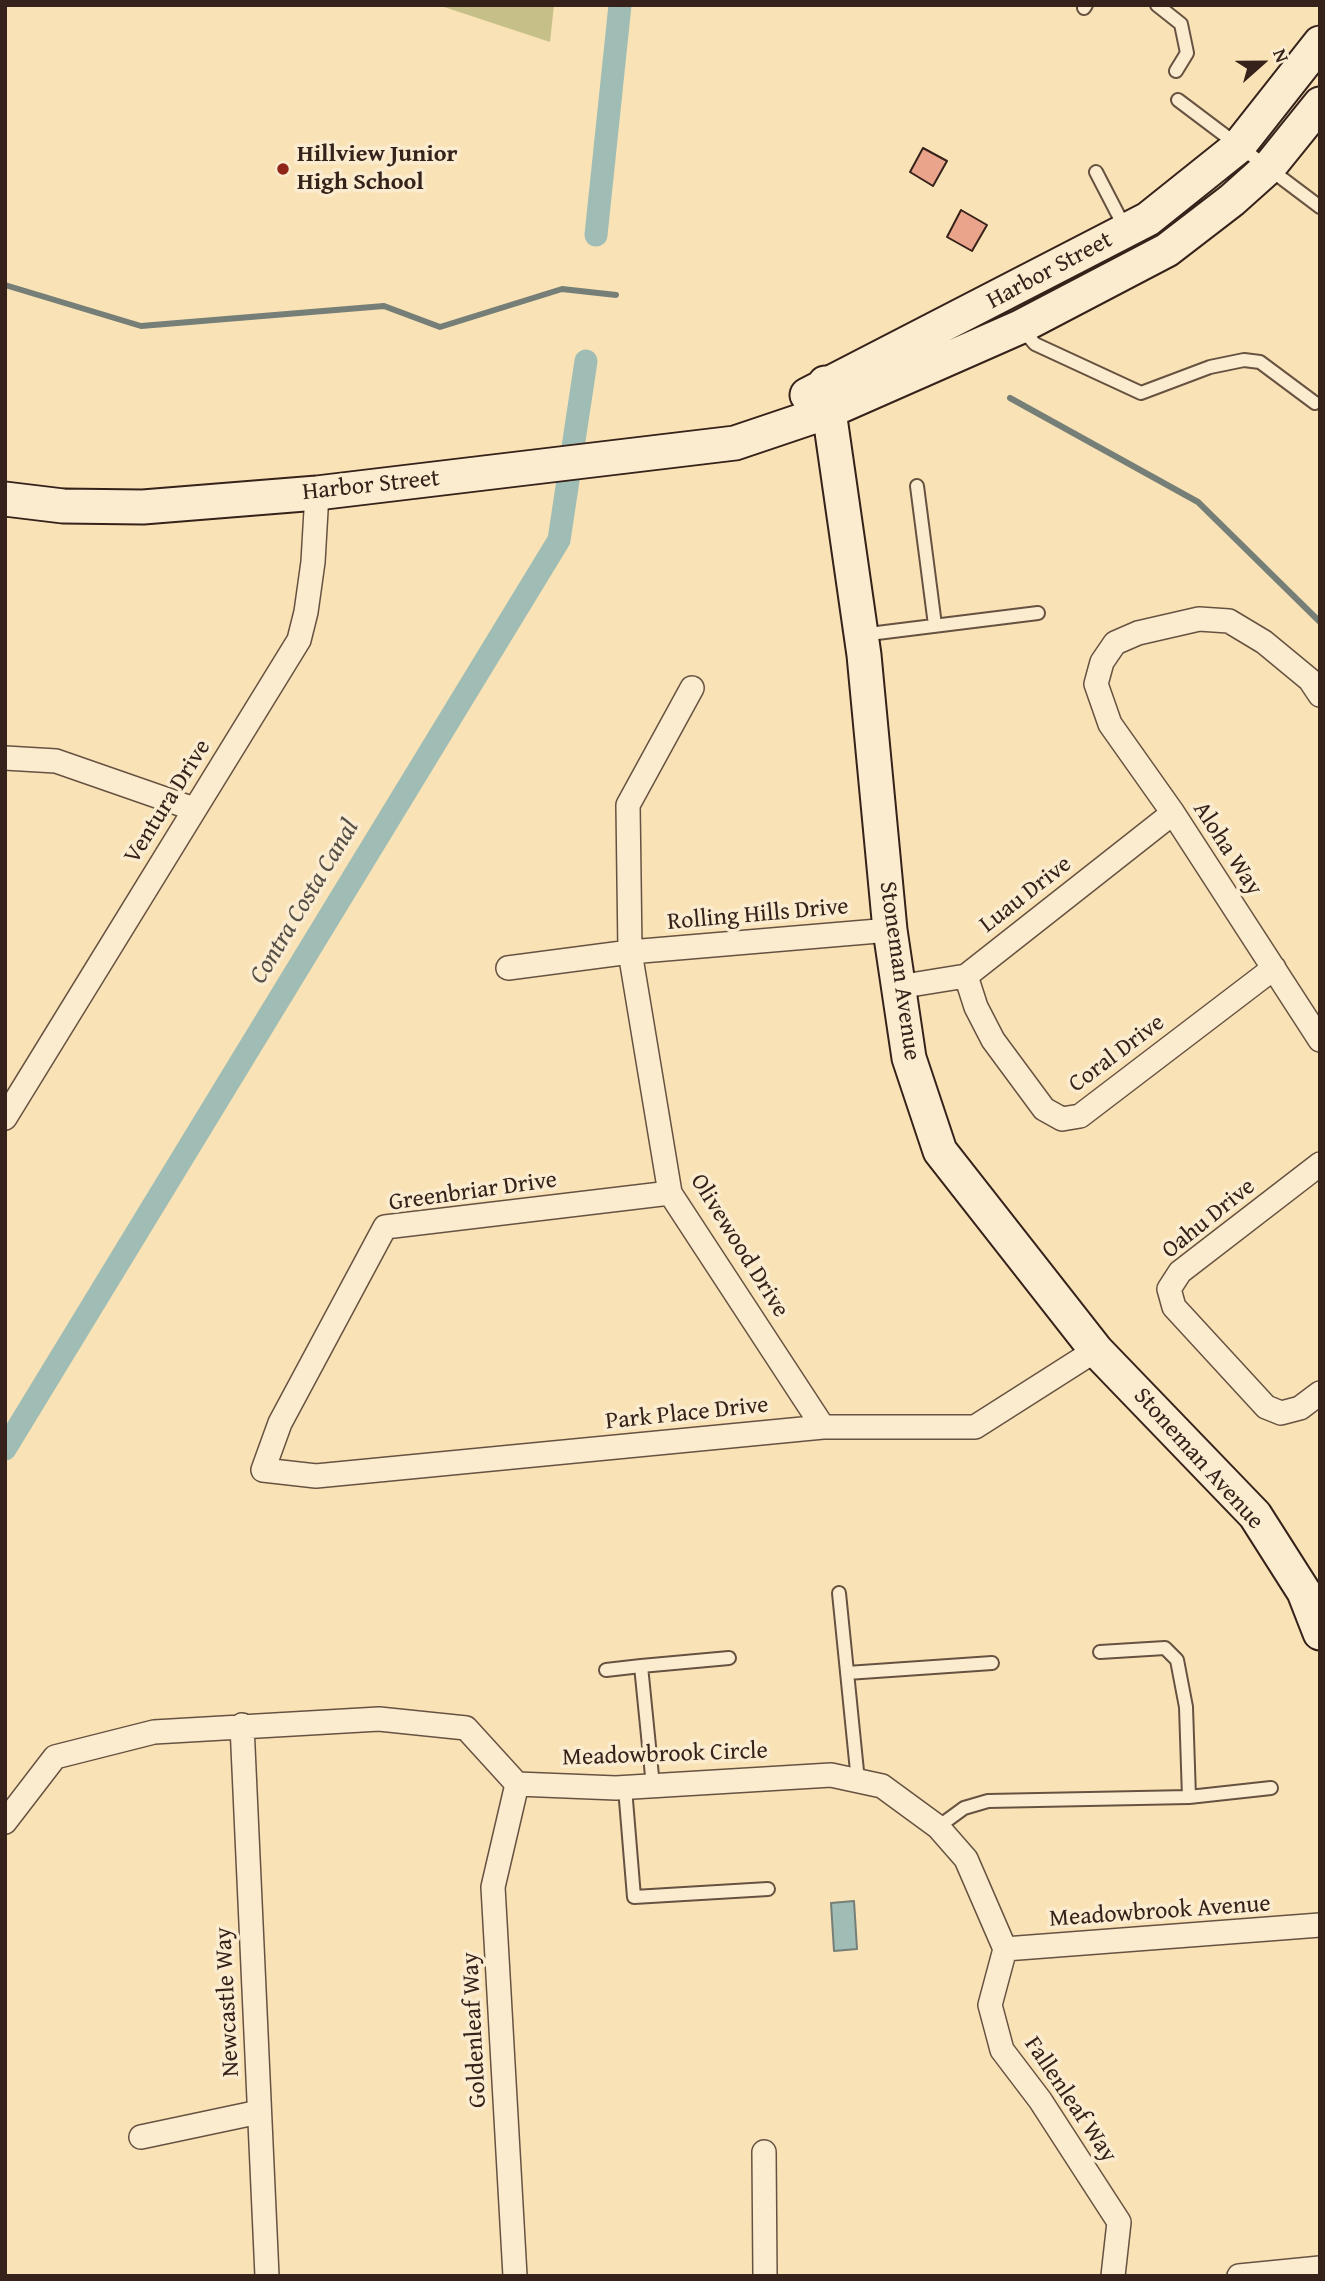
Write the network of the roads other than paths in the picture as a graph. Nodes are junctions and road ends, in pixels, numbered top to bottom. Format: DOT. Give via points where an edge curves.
graph roads {
  1 [pos="1157,5"];
  2 [pos="1320,43"];
  3 [pos="1176,71"];
  4 [pos="1178,100"];
  5 [pos="1320,104"];
  6 [pos="1238,148"];
  7 [pos="1269,166"];
  8 [pos="1096,172"];
  9 [pos="1320,207"];
  10 [pos="1126,231"];
  11 [pos="1020,327"];
  12 [pos="826,398"];
  13 [pos="1315,403"];
  14 [pos="917,486"];
  15 [pos="317,493"];
  16 [pos="5,499"];
  17 [pos="1038,613"];
  18 [pos="935,625"];
  19 [pos="861,635"];
  20 [pos="692,688"];
  21 [pos="1320,695"];
  22 [pos="5,758"];
  23 [pos="194,809"];
  24 [pos="1173,813"];
  25 [pos="891,930"];
  26 [pos="630,952"];
  27 [pos="508,968"];
  28 [pos="1274,968"];
  29 [pos="966,976"];
  30 [pos="898,987"];
  31 [pos="1320,1040"];
  32 [pos="5,1118"];
  33 [pos="1320,1164"];
  34 [pos="670,1193"];
  35 [pos="1096,1350"];
  36 [pos="1320,1393"];
  37 [pos="823,1427"];
  38 [pos="262,1470"];
  39 [pos="1312,1589"];
  40 [pos="839,1593"];
  41 [pos="1320,1633"];
  42 [pos="1100,1652"];
  43 [pos="729,1658"];
  44 [pos="992,1663"];
  45 [pos="642,1666"];
  46 [pos="606,1670"];
  47 [pos="847,1673"];
  48 [pos="242,1725"];
  49 [pos="858,1781"];
  50 [pos="517,1784"];
  51 [pos="653,1786"];
  52 [pos="625,1787"];
  53 [pos="1271,1788"];
  54 [pos="1189,1797"];
  55 [pos="5,1822"];
  56 [pos="938,1827"];
  57 [pos="768,1889"];
  58 [pos="1320,1925"];
  59 [pos="1005,1949"];
  60 [pos="259,2112"];
  61 [pos="141,2137"];
  62 [pos="764,2152"];
  63 [pos="1320,2268"];
  64 [pos="267,2276"];
  65 [pos="515,2276"];
  66 [pos="765,2276"];
  67 [pos="1113,2276"];
  68 [pos="1239,2276"];
  1 -- 3 [label="lane" via="1181,24 1187,53"];
  2 -- 6 [label="street, Harbor Street"];
  4 -- 6 [label="lane"];
  5 -- 7 [label="street, Harbor Street"];
  6 -- 7 [label="lane"];
  6 -- 10 [label="street, Harbor Street"];
  7 -- 9 [label="lane"];
  7 -- 11 [label="street, Harbor Street" via="1167,250"];
  8 -- 10 [label="lane"];
  10 -- 12 [label="street, Harbor Street"];
  11 -- 12 [label="street, Harbor Street"];
  11 -- 13 [label="lane" via="1035,344 1141,393 1210,367 1244,360 1260,362"];
  12 -- 15 [label="street, Harbor Street" via="736,443"];
  12 -- 19 [label="street, Stoneman Avenue"];
  14 -- 18 [label="lane"];
  15 -- 16 [label="street, Harbor Street" via="143,507 63,506"];
  15 -- 23 [label="street, Ventura Drive" via="313,562 299,640"];
  17 -- 18 [label="lane"];
  18 -- 19 [label="lane"];
  19 -- 25 [label="street, Stoneman Avenue"];
  20 -- 26 [label="street, Olivewood Drive" via="628,805"];
  21 -- 24 [label="street, Aloha Way" via="1310,680 1264,642 1229,621 1199,619 1115,643 1102,662 1096,684 1110,724"];
  22 -- 23 [label="street" via="56,761"];
  23 -- 32 [label="street, Ventura Drive"];
  24 -- 28 [label="street, Aloha Way"];
  24 -- 29 [label="street, Luau Drive"];
  25 -- 26 [label="street, Rolling Hills Drive"];
  25 -- 30 [label="street, Stoneman Avenue"];
  26 -- 27 [label="street, Rolling Hills Drive"];
  26 -- 34 [label="street, Olivewood Drive"];
  28 -- 29 [label="street, Coral Drive" via="1080,1116 1062,1119 1044,1109 993,1040"];
  28 -- 31 [label="street, Aloha Way"];
  29 -- 30 [label="street, Luau Drive"];
  30 -- 35 [label="street, Stoneman Avenue" via="909,1058 940,1150"];
  33 -- 36 [label="street, Oahu Drive" via="1180,1272 1169,1289 1174,1307 1266,1407 1281,1413 1300,1408"];
  34 -- 37 [label="street, Olivewood Drive"];
  34 -- 38 [label="street, Greenbriar Drive" via="385,1227 280,1423"];
  35 -- 37 [label="street, Park Place Drive" via="975,1427"];
  35 -- 39 [label="street, Stoneman Avenue" via="1255,1515"];
  37 -- 38 [label="street, Park Place Drive" via="316,1476"];
  39 -- 41 [label="street, Stoneman Avenue"];
  40 -- 47 [label="lane"];
  42 -- 54 [label="lane" via="1165,1648 1177,1660 1186,1707"];
  43 -- 45 [label="lane"];
  44 -- 47 [label="lane"];
  45 -- 46 [label="lane"];
  45 -- 51 [label="lane"];
  47 -- 49 [label="lane"];
  48 -- 50 [label="street" via="379,1720 466,1728"];
  48 -- 55 [label="street" via="154,1732 55,1757"];
  48 -- 60 [label="street, Newcastle Way"];
  49 -- 51 [label="street, Meadowbrook Circle" via="831,1775"];
  49 -- 56 [label="street, Meadowbrook Circle" via="882,1786"];
  50 -- 52 [label="street, Meadowbrook Circle"];
  50 -- 65 [label="street, Goldenleaf Way" via="493,1887"];
  51 -- 52 [label="street, Meadowbrook Circle"];
  52 -- 57 [label="lane" via="634,1897"];
  53 -- 54 [label="lane"];
  54 -- 56 [label="lane" via="988,1801 964,1808"];
  56 -- 59 [label="street, Meadowbrook Circle" via="966,1859"];
  58 -- 59 [label="street, Meadowbrook Avenue"];
  59 -- 67 [label="street, Fallenleaf Way" via="990,2005 1002,2050 1119,2222"];
  60 -- 61 [label="street"];
  60 -- 64 [label="street, Newcastle Way"];
  62 -- 66 [label="street"];
  63 -- 68 [label="street"];
}
